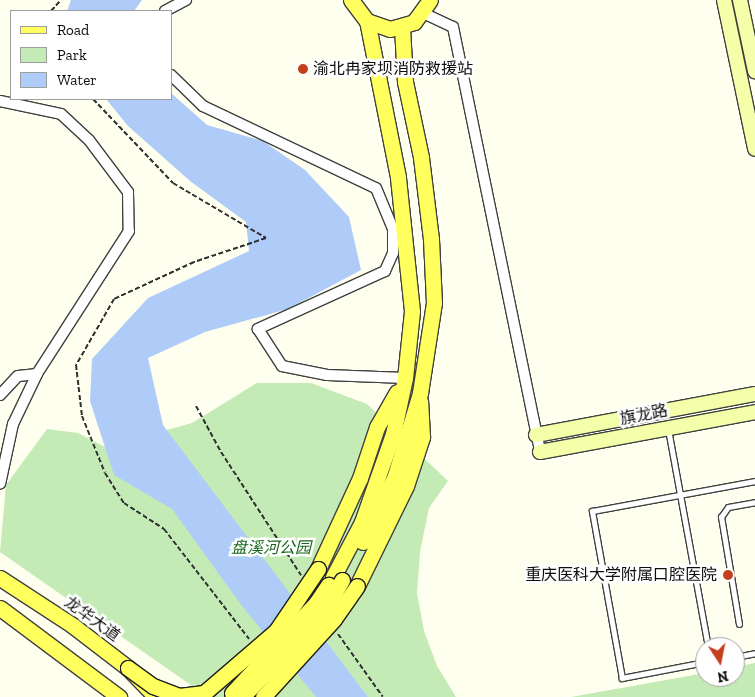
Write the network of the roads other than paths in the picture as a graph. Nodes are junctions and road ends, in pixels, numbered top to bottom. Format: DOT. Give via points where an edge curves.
graph roads {
  1 [pos="186,0"];
  2 [pos="351,0"];
  3 [pos="724,0"];
  4 [pos="740,0"];
  5 [pos="426,6"];
  6 [pos="167,10"];
  7 [pos="367,21"];
  8 [pos="402,27"];
  9 [pos="753,51"];
  10 [pos="735,54"];
  11 [pos="755,71"];
  12 [pos="172,76"];
  13 [pos="0,101"];
  14 [pos="755,149"];
  15 [pos="37,374"];
  16 [pos="405,378"];
  17 [pos="420,393"];
  18 [pos="755,394"];
  19 [pos="0,395"];
  20 [pos="755,412"];
  21 [pos="668,428"];
  22 [pos="536,435"];
  23 [pos="540,452"];
  24 [pos="755,482"];
  25 [pos="0,484"];
  26 [pos="680,495"];
  27 [pos="755,502"];
  28 [pos="0,578"];
  29 [pos="337,579"];
  30 [pos="0,608"];
  31 [pos="739,624"];
  32 [pos="706,637"];
  33 [pos="695,664"];
  34 [pos="128,668"];
  35 [pos="234,696"];
  36 [pos="120,697"];
  37 [pos="156,697"];
  38 [pos="263,697"];
  1 -- 6 [label="street"];
  2 -- 7 [label="main road"];
  3 -- 10 [label="main road"];
  4 -- 9 [label="main road"];
  5 -- 8 [label="main road"];
  5 -- 22 [label="street" via="453,27"];
  7 -- 8 [label="main road" via="378,27"];
  7 -- 16 [label="main road" via="398,176 412,311"];
  8 -- 17 [label="main road" via="405,82 421,157 431,239 434,303"];
  9 -- 10 [label="main road"];
  9 -- 11 [label="main road"];
  10 -- 14 [label="main road"];
  12 -- 16 [label="street" via="203,106 376,188 392,229 393,254 386,271 258,329 282,366 327,375"];
  13 -- 15 [label="street" via="61,114 89,140 128,192 129,231"];
  15 -- 19 [label="street" via="18,376"];
  15 -- 25 [label="street" via="12,424"];
  16 -- 29 [label="main road" via="393,434 362,522"];
  16 -- 34 [label="main road, bridge" via="377,427 360,478 318,569 276,632 204,693 179,696 153,686"];
  17 -- 29 [label="main road" via="396,476"];
  17 -- 38 [label="main road, bridge" via="422,437 406,486 356,586 334,619"];
  18 -- 22 [label="main road"];
  20 -- 21 [label="main road, 旗龙路"];
  21 -- 23 [label="main road, 旗龙路"];
  21 -- 26 [label="lane"];
  22 -- 23 [label="street"];
  24 -- 26 [label="lane"];
  26 -- 32 [label="lane"];
  26 -- 33 [label="lane" via="592,511 622,678"];
  27 -- 31 [label="lane" via="728,507 721,517"];
  28 -- 34 [label="main road, 龙华大道"];
  29 -- 35 [label="main road, bridge"];
  30 -- 36 [label="main road"];
  34 -- 37 [label="main road, 龙华大道, bridge"];
}
